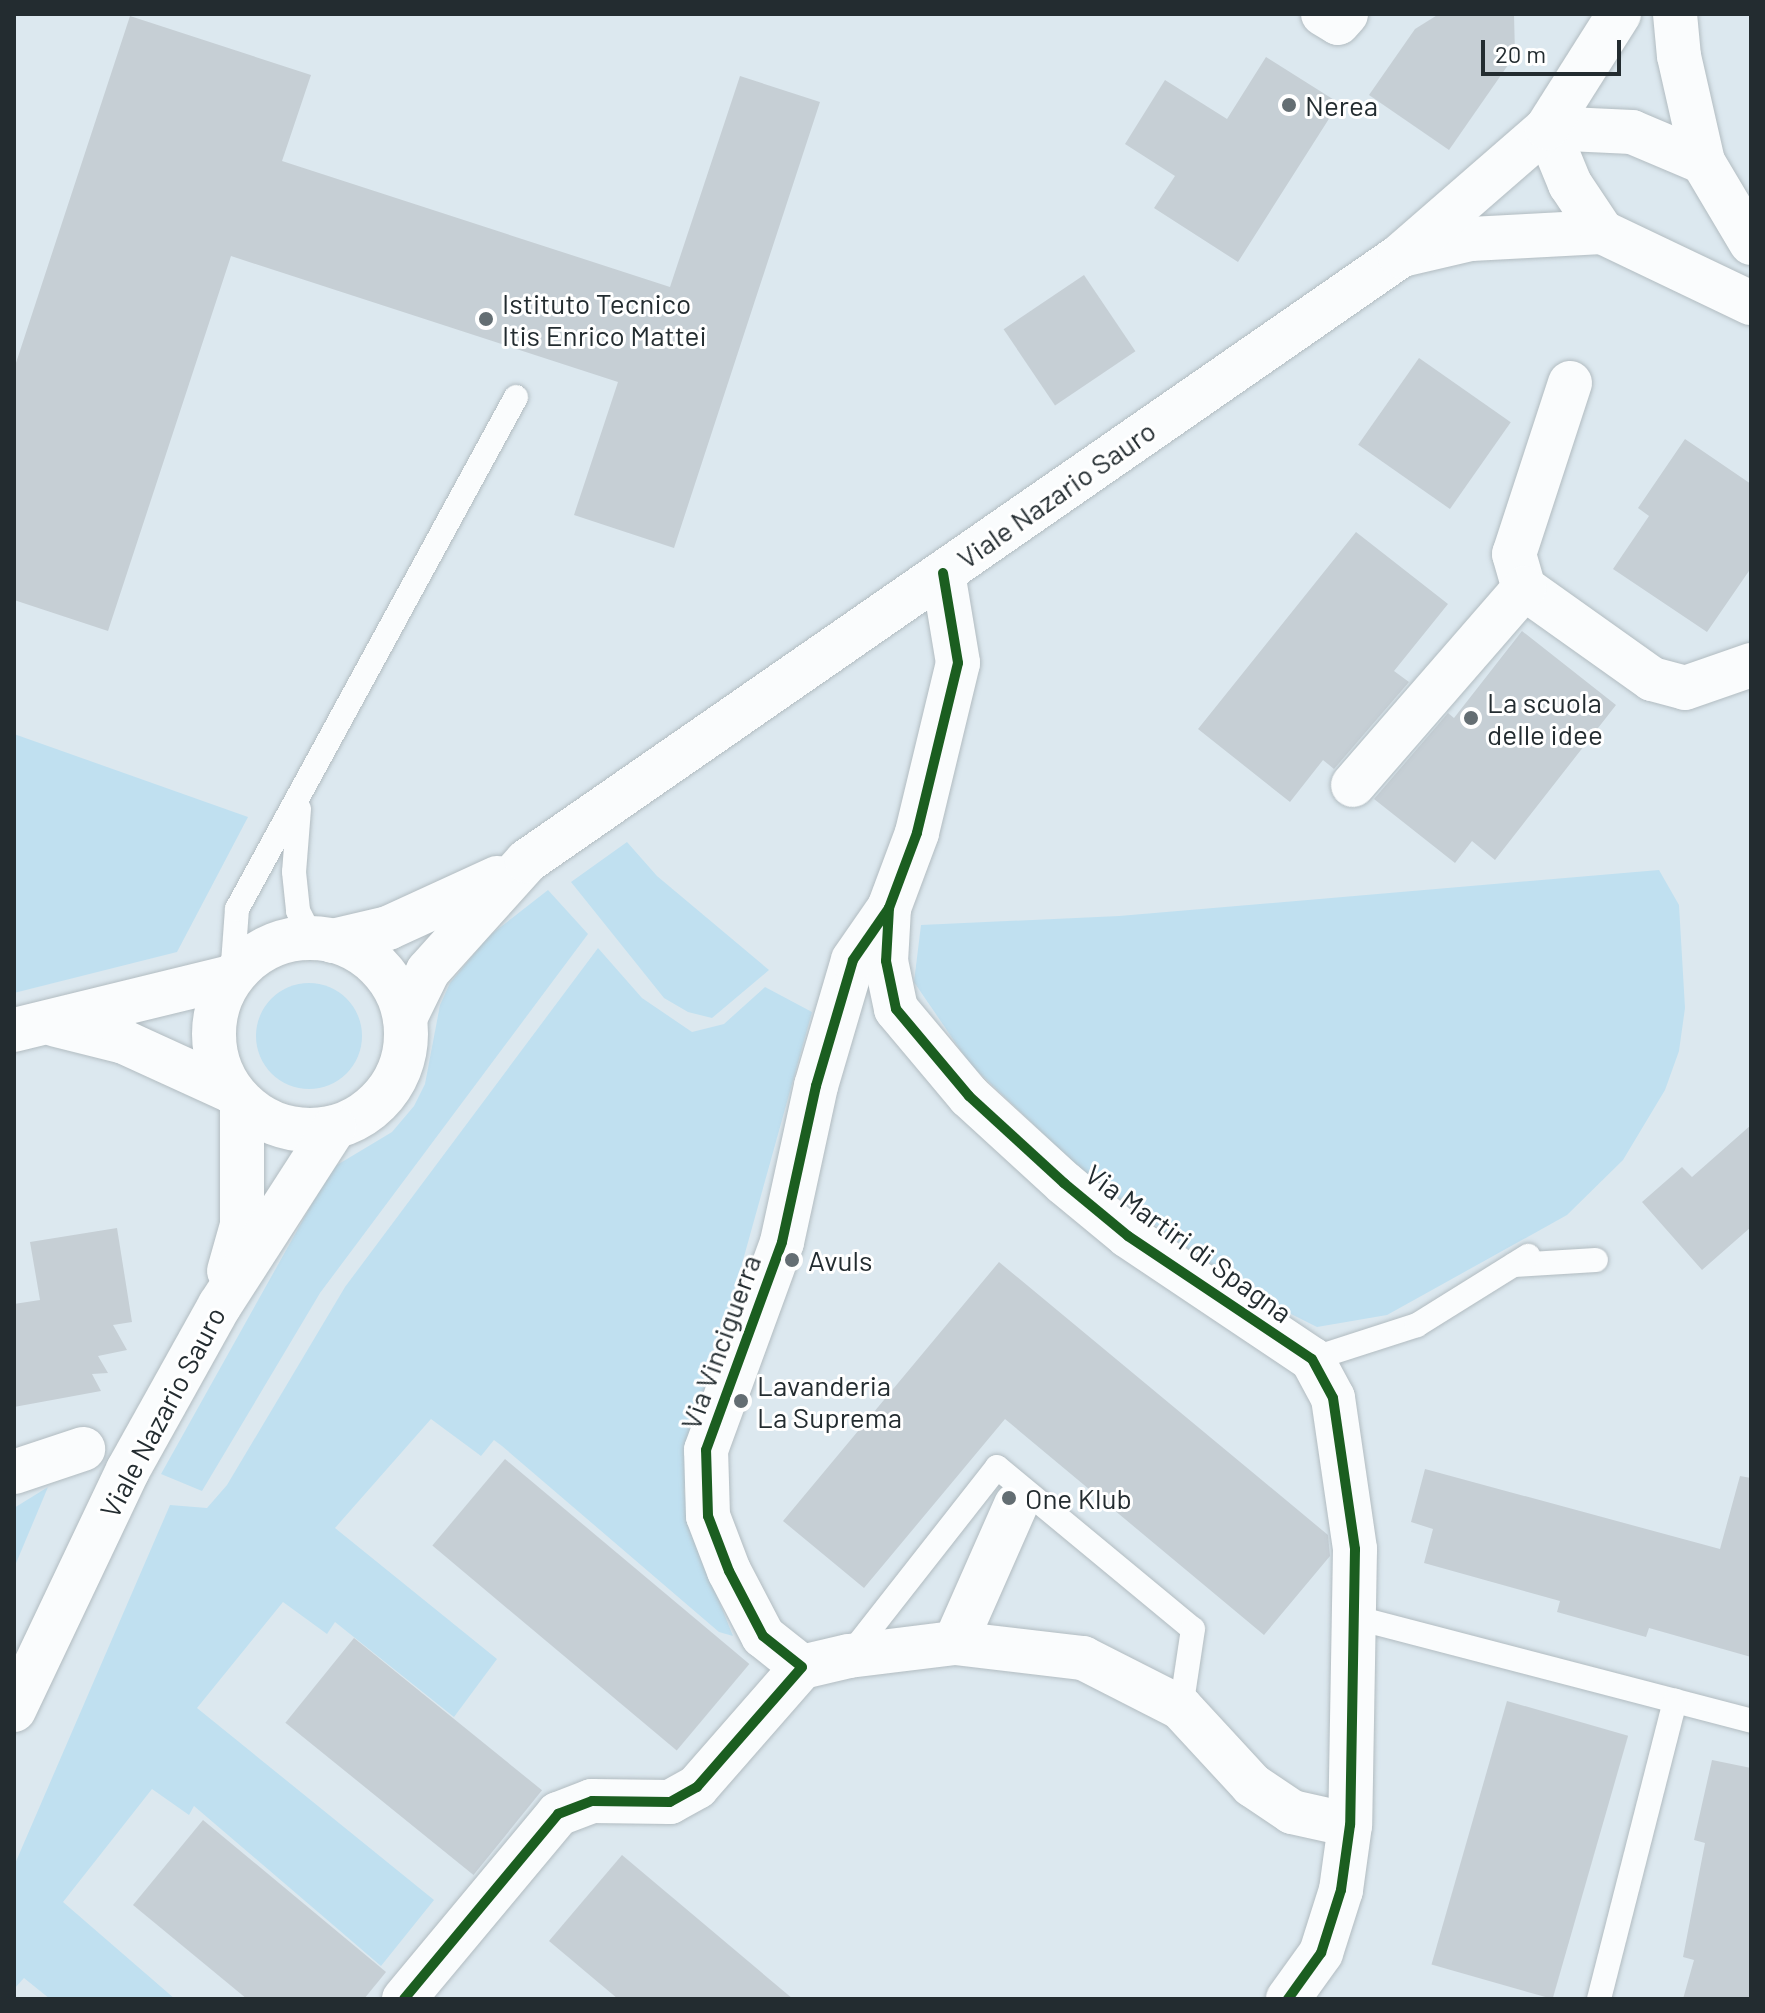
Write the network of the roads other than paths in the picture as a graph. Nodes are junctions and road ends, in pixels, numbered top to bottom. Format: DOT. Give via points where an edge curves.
graph roads {
  1 [pos="1323,14"];
  2 [pos="1346,14"];
  3 [pos="1619,14"];
  4 [pos="1675,14"];
  5 [pos="1547,128"];
  6 [pos="1703,162"];
  7 [pos="1602,232"];
  8 [pos="1751,243"];
  9 [pos="1400,256"];
  10 [pos="1751,303"];
  11 [pos="1570,383"];
  12 [pos="516,397"];
  13 [pos="943,573"];
  14 [pos="1524,588"];
  15 [pos="1751,665"];
  16 [pos="1353,785"];
  17 [pos="299,802"];
  18 [pos="527,861"];
  19 [pos="889,908"];
  20 [pos="323,940"];
  21 [pos="232,977"];
  22 [pos="405,1018"];
  23 [pos="32,1027"];
  24 [pos="237,1097"];
  25 [pos="334,1128"];
  26 [pos="1596,1260"];
  27 [pos="220,1305"];
  28 [pos="1312,1359"];
  29 [pos="83,1449"];
  30 [pos="14,1472"];
  31 [pos="1016,1505"];
  32 [pos="1353,1617"];
  33 [pos="955,1643"];
  34 [pos="849,1656"];
  35 [pos="802,1667"];
  36 [pos="1675,1701"];
  37 [pos="1181,1708"];
  38 [pos="14,1710"];
  39 [pos="1751,1721"];
  40 [pos="1350,1825"];
  41 [pos="404,1999"];
  42 [pos="1288,1999"];
  43 [pos="1599,1999"];
  1 -- 2 [label="street" via="1338,23"];
  3 -- 5 [label="street, Viale Nazario Sauro"];
  4 -- 6 [label="street"];
  5 -- 6 [label="street" via="1632,132"];
  5 -- 7 [label="street" via="1570,184"];
  5 -- 9 [label="street, Viale Nazario Sauro"];
  6 -- 8 [label="street"];
  7 -- 9 [label="street" via="1471,239"];
  7 -- 10 [label="street"];
  9 -- 13 [label="street, Viale Nazario Sauro"];
  11 -- 14 [label="street" via="1514,554"];
  12 -- 17 [label="lane"];
  13 -- 18 [label="street, Viale Nazario Sauro"];
  13 -- 19 [label="street, Via Martiri di Spagna" via="958,663 917,833"];
  14 -- 15 [label="street" via="1652,679 1685,688 1723,679"];
  14 -- 16 [label="street"];
  17 -- 20 [label="lane" via="294,872 298,911"];
  17 -- 21 [label="lane" via="237,909"];
  18 -- 20 [label="street" via="388,928"];
  18 -- 22 [label="street, Viale Nazario Sauro" via="428,971"];
  19 -- 28 [label="street, Via Martiri di Spagna" via="886,961 896,1009 969,1096 1128,1236"];
  19 -- 35 [label="street, Via Vinciguerra" via="853,960 816,1086 782,1242 706,1450 708,1516 729,1571 763,1636"];
  20 -- 21 [label="street" via="276,944"];
  20 -- 22 [label="street, Viale Nazario Sauro" via="380,969"];
  21 -- 23 [label="street"];
  21 -- 24 [label="street" via="220,998 213,1046"];
  22 -- 25 [label="street, Viale Nazario Sauro" via="403,1058 396,1077 371,1109"];
  23 -- 24 [label="street, Viale Nazario Sauro" via="124,1042"];
  24 -- 25 [label="street, Viale Nazario Sauro" via="285,1128"];
  24 -- 27 [label="street" via="242,1225"];
  25 -- 27 [label="street, Viale Nazario Sauro"];
  26 -- 28 [label="lane" via="1521,1260 1417,1325"];
  27 -- 38 [label="street, Viale Nazario Sauro" via="128,1470"];
  28 -- 32 [label="street, Via Martiri di Spagna" via="1333,1398 1355,1549"];
  29 -- 30 [label="street"];
  31 -- 33 [label="street"];
  32 -- 36 [label="lane"];
  32 -- 40 [label="street, Via Martiri di Spagna"];
  33 -- 34 [label="street"];
  33 -- 37 [label="street" via="1083,1658"];
  34 -- 35 [label="street"];
  34 -- 37 [label="lane" via="997,1467 1193,1629"];
  35 -- 41 [label="street" via="697,1787 670,1802 592,1801 558,1814"];
  36 -- 39 [label="lane"];
  36 -- 43 [label="lane"];
  37 -- 40 [label="street" via="1252,1785 1292,1812"];
  40 -- 42 [label="street, Via Martiri di Spagna" via="1341,1890 1321,1953"];
}
